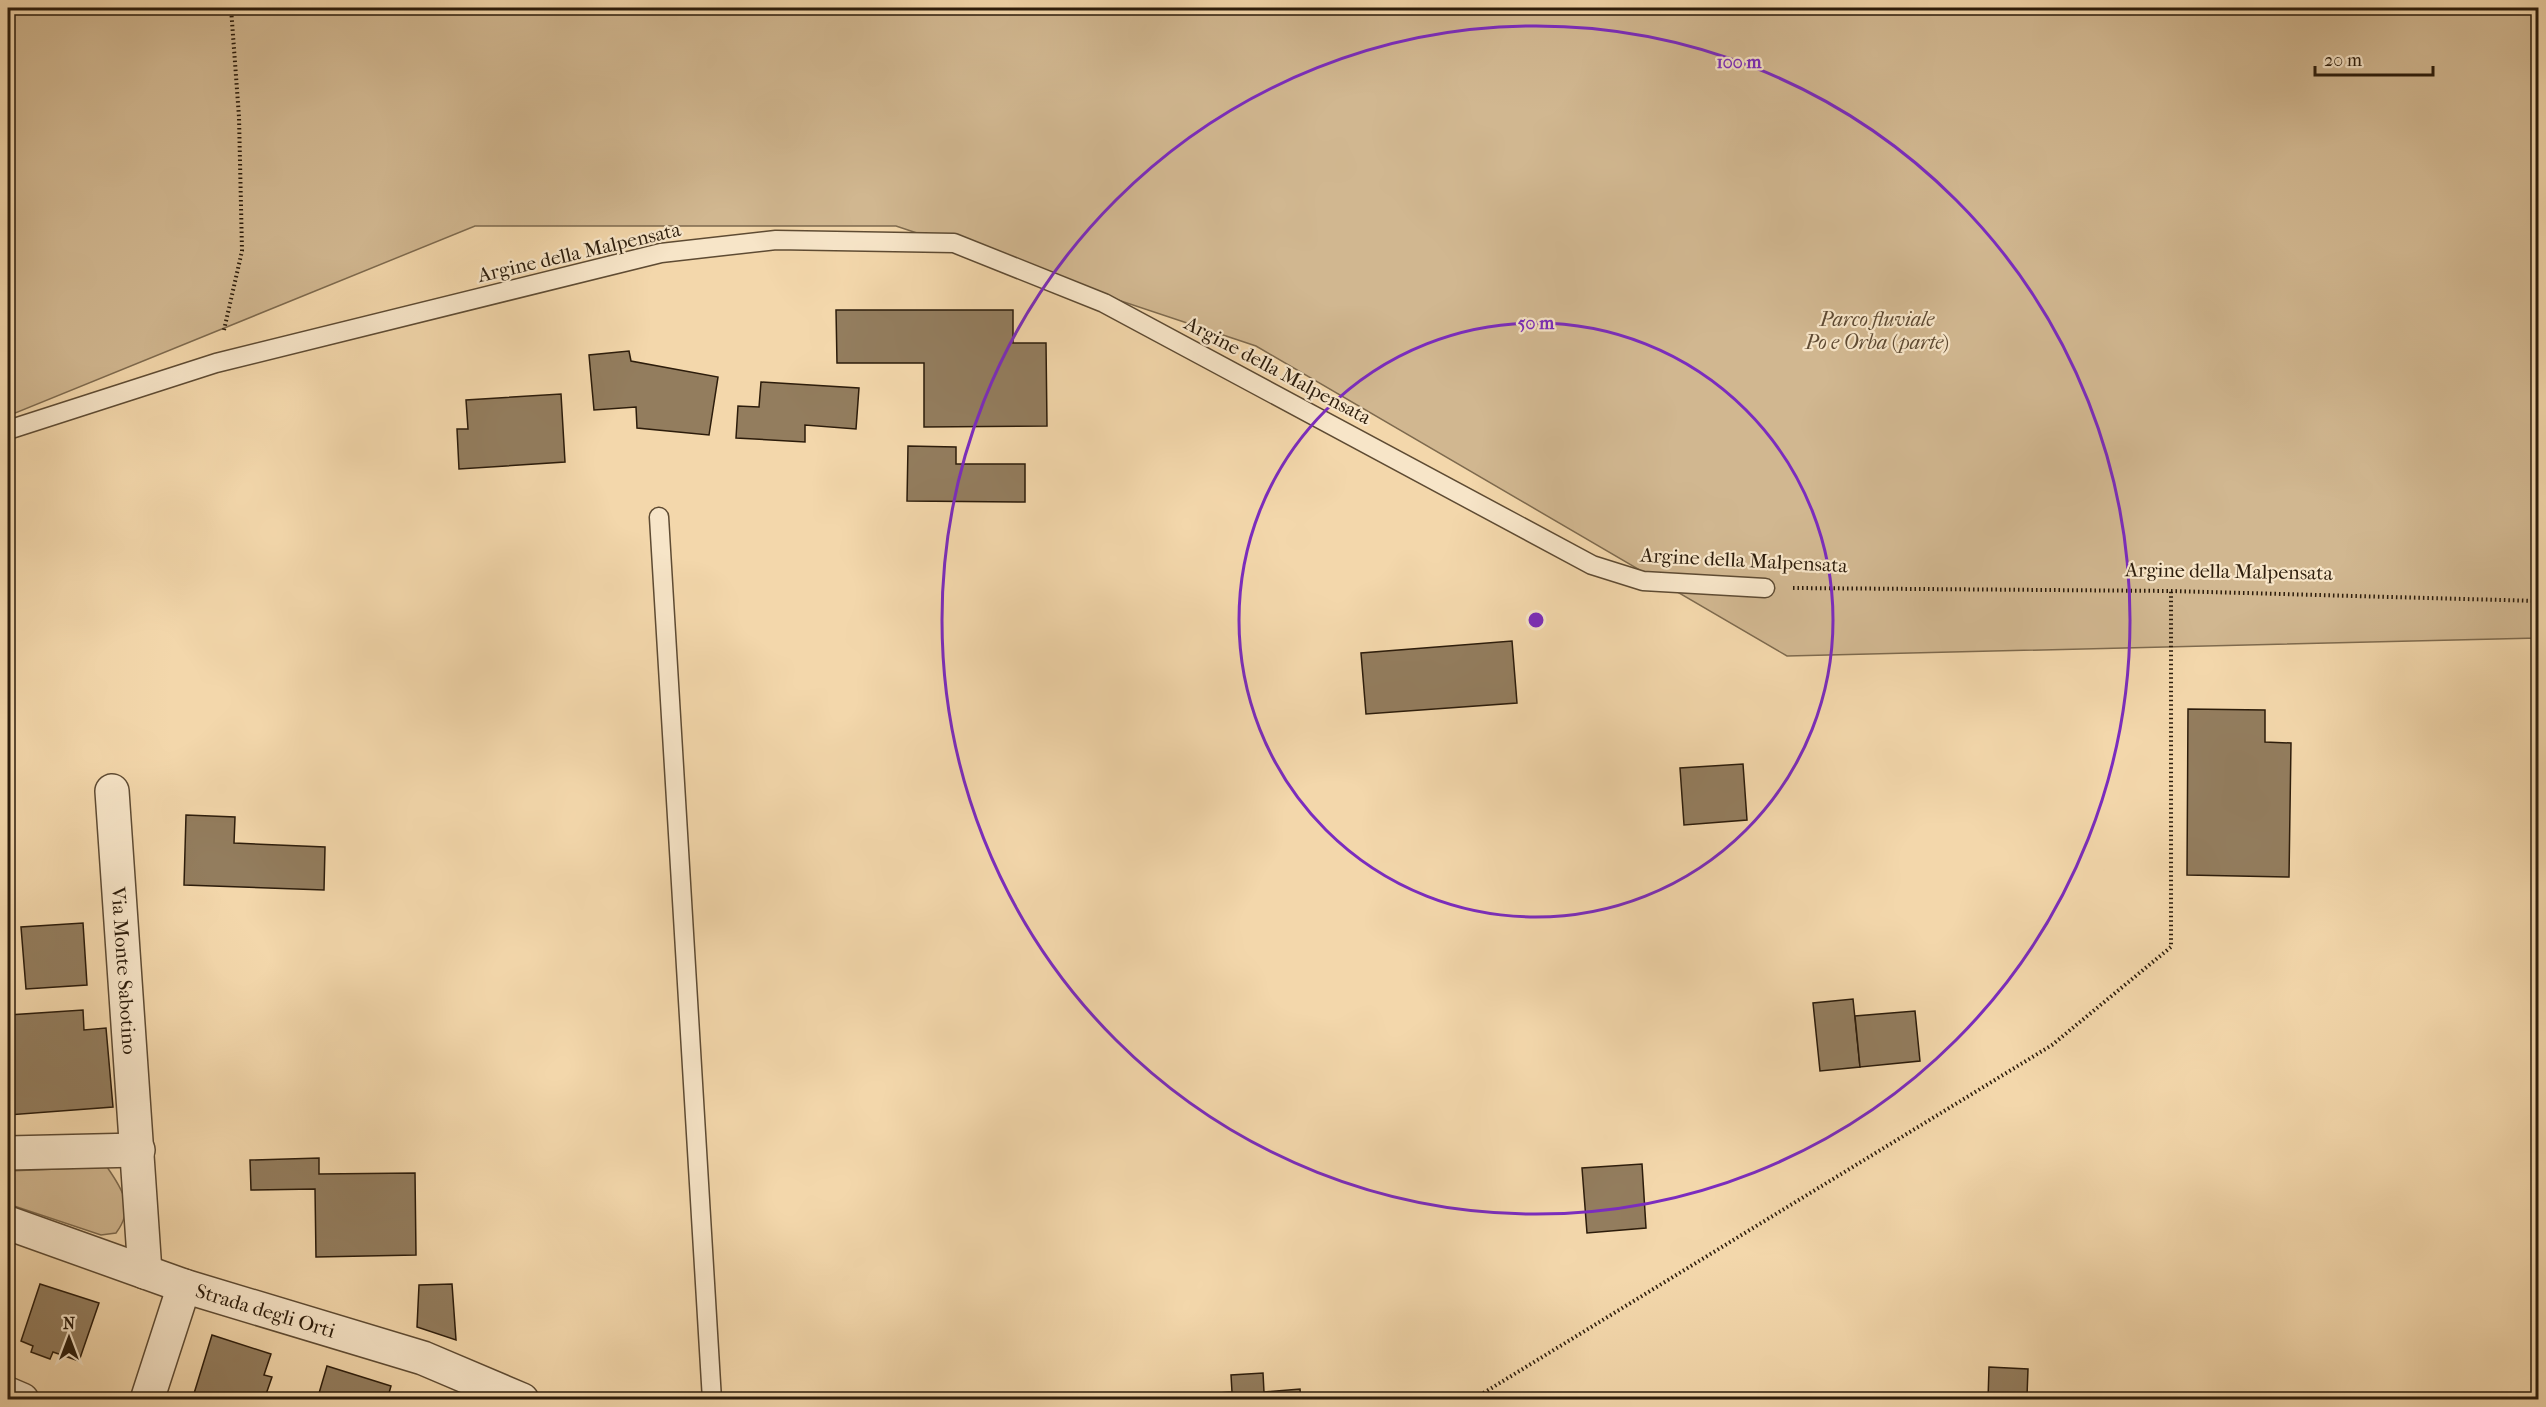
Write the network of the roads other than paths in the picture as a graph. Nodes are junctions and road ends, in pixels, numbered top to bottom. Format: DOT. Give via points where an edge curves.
graph roads {
  1 [pos="8,430"];
  2 [pos="659,517"];
  3 [pos="1765,588"];
  4 [pos="112,791"];
  5 [pos="138,1150"];
  6 [pos="8,1153"];
  7 [pos="8,1223"];
  8 [pos="145,1272"];
  9 [pos="184,1286"];
  10 [pos="8,1394"];
  11 [pos="22,1400"];
  12 [pos="147,1400"];
  13 [pos="522,1400"];
  14 [pos="712,1400"];
  1 -- 3 [label="lane, Argine della Malpensata" via="216,363 661,253 776,240 954,243 1104,303 1592,564 1643,581"];
  2 -- 14 [label="lane"];
  4 -- 5 [label="street, Via Monte Sabotino"];
  5 -- 6 [label="street"];
  5 -- 8 [label="street, Via Monte Sabotino"];
  7 -- 8 [label="street, Strada degli Orti"];
  8 -- 9 [label="street, Strada degli Orti"];
  9 -- 12 [label="street"];
  9 -- 13 [label="street, Strada degli Orti" via="423,1358"];
  10 -- 11 [label="street"];
}
